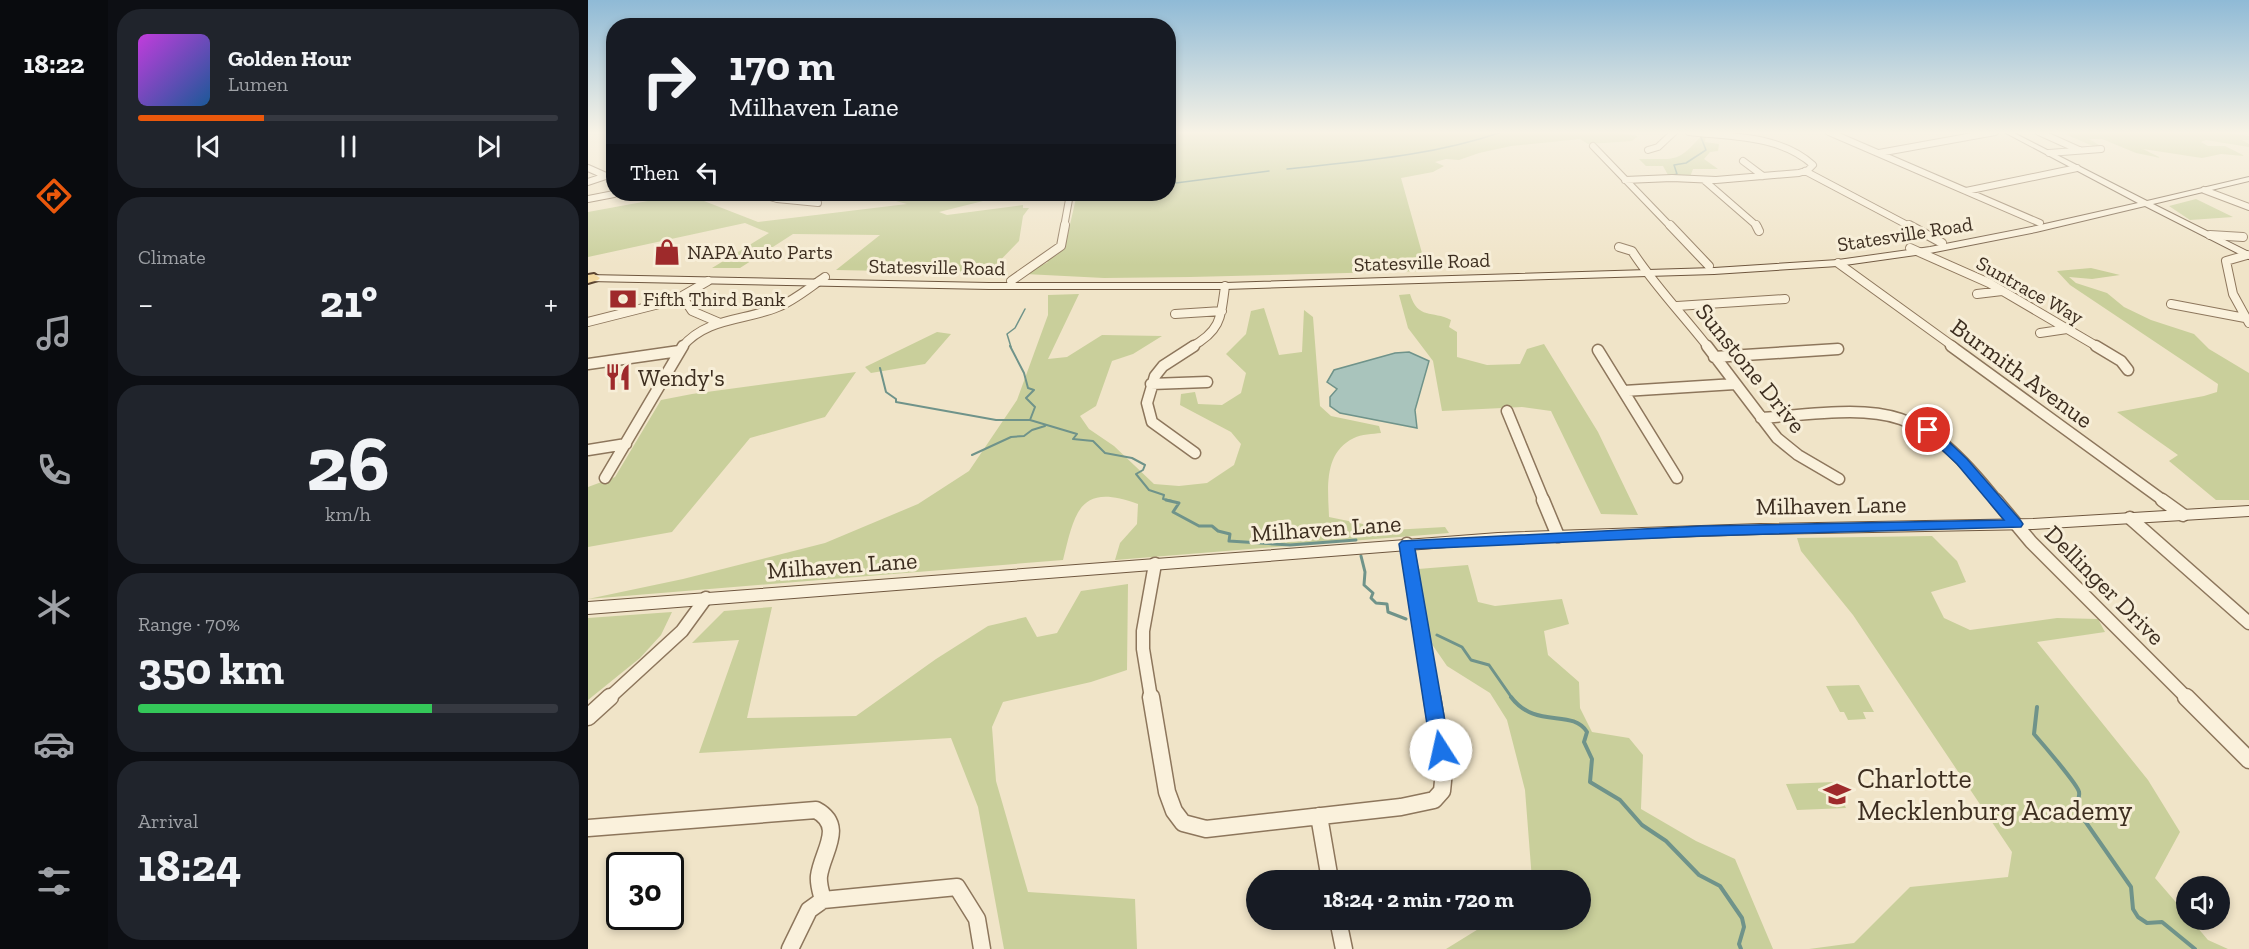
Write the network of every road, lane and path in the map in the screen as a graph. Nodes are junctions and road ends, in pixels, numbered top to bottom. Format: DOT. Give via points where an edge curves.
graph roads {
  1 [pos="605,176"];
  2 [pos="1622,176"];
  3 [pos="1760,176"];
  4 [pos="1815,176"];
  5 [pos="1931,176"];
  6 [pos="2038,176"];
  7 [pos="2094,176"];
  8 [pos="2244,176"];
  9 [pos="2249,179"];
  10 [pos="1625,180"];
  11 [pos="1706,181"];
  12 [pos="588,182"];
  13 [pos="2204,190"];
  14 [pos="1966,191"];
  15 [pos="606,196"];
  16 [pos="588,199"];
  17 [pos="806,201"];
  18 [pos="1069,201"];
  19 [pos="2144,202"];
  20 [pos="818,203"];
  21 [pos="2249,207"];
  22 [pos="2040,223"];
  23 [pos="1759,231"];
  24 [pos="2210,235"];
  25 [pos="2242,237"];
  26 [pos="1942,243"];
  27 [pos="1619,247"];
  28 [pos="1914,250"];
  29 [pos="2248,255"];
  30 [pos="1838,263"];
  31 [pos="1709,266"];
  32 [pos="1645,271"];
  33 [pos="589,277"];
  34 [pos="825,277"];
  35 [pos="708,281"];
  36 [pos="1011,281"];
  37 [pos="816,283"];
  38 [pos="1226,286"];
  39 [pos="2003,291"];
  40 [pos="1977,294"];
  41 [pos="682,296"];
  42 [pos="1785,299"];
  43 [pos="2171,304"];
  44 [pos="1677,306"];
  45 [pos="1222,311"];
  46 [pos="1175,314"];
  47 [pos="2247,320"];
  48 [pos="588,322"];
  49 [pos="721,323"];
  50 [pos="2067,329"];
  51 [pos="2040,333"];
  52 [pos="1838,349"];
  53 [pos="1598,350"];
  54 [pos="679,351"];
  55 [pos="1714,357"];
  56 [pos="588,364"];
  57 [pos="2128,370"];
  58 [pos="1207,382"];
  59 [pos="1151,384"];
  60 [pos="1735,384"];
  61 [pos="1624,391"];
  62 [pos="1507,411"];
  63 [pos="1761,418"];
  64 [pos="626,444"];
  65 [pos="588,450"];
  66 [pos="1195,453"];
  67 [pos="606,478"];
  68 [pos="1677,478"];
  69 [pos="1839,479"];
  70 [pos="2249,511"];
  71 [pos="2183,515"];
  72 [pos="2130,518"];
  73 [pos="2015,524"];
  74 [pos="1558,536"];
  75 [pos="1407,544"];
  76 [pos="1155,564"];
  77 [pos="705,598"];
  78 [pos="588,608"];
  79 [pos="2249,623"];
  80 [pos="588,717"];
  81 [pos="2249,760"];
  82 [pos="1319,816"];
  83 [pos="588,828"];
  84 [pos="1328,870"];
  85 [pos="823,900"];
  86 [pos="1340,930"];
  87 [pos="790,949"];
  88 [pos="982,949"];
  89 [pos="1344,949"];
  1 -- 12 [label="street"];
  2 -- 10 [label="street"];
  3 -- 11 [label="street"];
  4 -- 26 [label="street"];
  5 -- 14 [label="street"];
  6 -- 14 [label="street"];
  7 -- 19 [label="main road"];
  8 -- 19 [label="main road, Statesville Road"];
  9 -- 13 [label="main road, Statesville Road"];
  10 -- 11 [label="street"];
  10 -- 31 [label="street"];
  11 -- 23 [label="street"];
  13 -- 19 [label="main road, Statesville Road"];
  13 -- 21 [label="street"];
  14 -- 22 [label="street"];
  15 -- 16 [label="street"];
  17 -- 20 [label="street"];
  18 -- 36 [label="street" via="1061,246"];
  19 -- 22 [label="main road, Statesville Road"];
  19 -- 24 [label="main road"];
  19 -- 28 [label="main road, Statesville Road" via="1984,240"];
  22 -- 26 [label="main road, Statesville Road"];
  24 -- 25 [label="street"];
  24 -- 29 [label="main road"];
  26 -- 28 [label="main road, Statesville Road"];
  27 -- 32 [label="street, Sunstone Drive" via="1632,251"];
  28 -- 30 [label="main road, Statesville Road"];
  28 -- 31 [label="main road, Statesville Road"];
  28 -- 39 [label="street, Suntrace Way"];
  29 -- 47 [label="street" via="2226,261 2229,280"];
  30 -- 32 [label="main road, Statesville Road"];
  30 -- 71 [label="street, Burmith Avenue"];
  31 -- 32 [label="main road, Statesville Road"];
  32 -- 36 [label="main road, Statesville Road"];
  32 -- 38 [label="main road, Statesville Road"];
  32 -- 44 [label="street, Sunstone Drive" via="1661,293"];
  33 -- 34 [label="main road, Statesville Road"];
  33 -- 35 [label="main road, Statesville Road"];
  34 -- 36 [label="main road, Statesville Road"];
  34 -- 37 [label="street"];
  35 -- 37 [label="main road, Statesville Road"];
  35 -- 41 [label="street"];
  37 -- 38 [label="main road, Statesville Road"];
  37 -- 49 [label="street" via="775,308"];
  38 -- 45 [label="street"];
  39 -- 40 [label="street"];
  39 -- 50 [label="street, Suntrace Way"];
  41 -- 48 [label="street"];
  41 -- 49 [label="street" via="692,311"];
  42 -- 44 [label="street"];
  43 -- 47 [label="street"];
  44 -- 55 [label="street, Sunstone Drive"];
  45 -- 46 [label="street"];
  45 -- 59 [label="street" via="1215,328 1167,360"];
  49 -- 54 [label="street" via="693,334"];
  50 -- 51 [label="street"];
  50 -- 57 [label="street, Suntrace Way"];
  52 -- 55 [label="street"];
  53 -- 61 [label="street"];
  54 -- 56 [label="street"];
  54 -- 64 [label="street"];
  55 -- 60 [label="street, Sunstone Drive"];
  58 -- 59 [label="street"];
  59 -- 66 [label="street" via="1146,406 1152,422"];
  60 -- 61 [label="street"];
  60 -- 63 [label="street, Sunstone Drive"];
  61 -- 68 [label="street"];
  62 -- 74 [label="street"];
  63 -- 69 [label="street, Sunstone Drive" via="1788,447"];
  63 -- 73 [label="street, Dellinger Drive" via="1868,411 1908,420 1939,439"];
  64 -- 65 [label="street"];
  64 -- 67 [label="street"];
  70 -- 71 [label="main road, Milhaven Lane"];
  71 -- 72 [label="main road, Milhaven Lane"];
  72 -- 73 [label="main road, Milhaven Lane"];
  72 -- 79 [label="street"];
  73 -- 74 [label="main road, Milhaven Lane"];
  73 -- 81 [label="street, Dellinger Drive"];
  74 -- 75 [label="main road, Milhaven Lane"];
  75 -- 76 [label="main road, Milhaven Lane"];
  75 -- 82 [label="street" via="1444,771 1443,793 1439,799 1420,804"];
  76 -- 77 [label="main road, Milhaven Lane"];
  76 -- 82 [label="street" via="1143,649 1167,792 1179,820 1187,826 1217,829"];
  77 -- 78 [label="main road, Milhaven Lane"];
  77 -- 80 [label="street" via="682,631"];
  82 -- 84 [label="street"];
  83 -- 85 [label="street" via="816,810 828,816 831,825 819,875"];
  85 -- 87 [label="street" via="809,910"];
  85 -- 88 [label="street" via="957,887 977,919"];
  86 -- 89 [label="street"];
}
